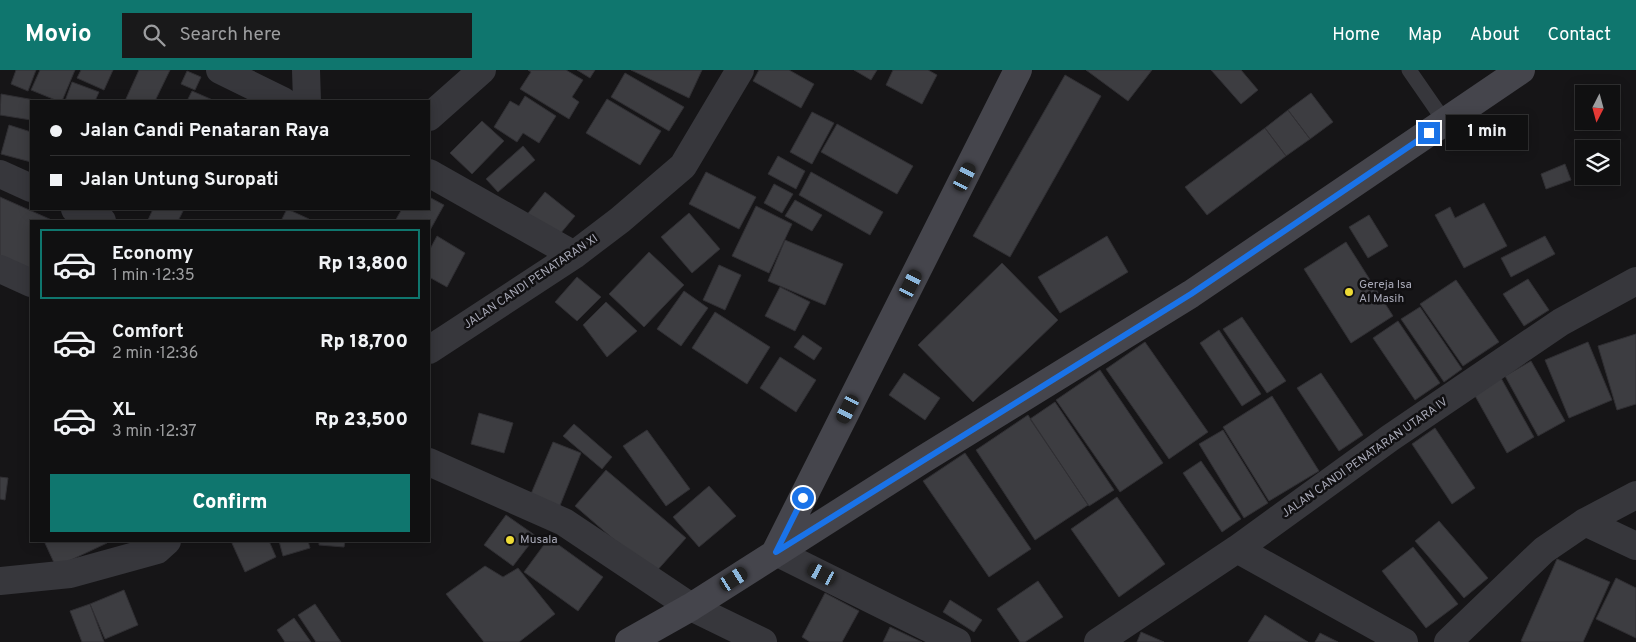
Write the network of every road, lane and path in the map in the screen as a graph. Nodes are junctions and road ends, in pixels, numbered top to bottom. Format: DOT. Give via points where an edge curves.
graph roads {
  1 [pos="220,70"];
  2 [pos="306,70"];
  3 [pos="482,70"];
  4 [pos="740,70"];
  5 [pos="1018,70"];
  6 [pos="1410,70"];
  7 [pos="1521,70"];
  8 [pos="281,100"];
  9 [pos="306,100"];
  10 [pos="430,116"];
  11 [pos="1445,122"];
  12 [pos="0,174"];
  13 [pos="430,174"];
  14 [pos="30,188"];
  15 [pos="77,210"];
  16 [pos="100,220"];
  17 [pos="574,255"];
  18 [pos="0,269"];
  19 [pos="1636,281"];
  20 [pos="30,283"];
  21 [pos="430,349"];
  22 [pos="430,462"];
  23 [pos="1636,495"];
  24 [pos="1585,522"];
  25 [pos="166,542"];
  26 [pos="1636,546"];
  27 [pos="1237,549"];
  28 [pos="776,552"];
  29 [pos="0,581"];
  30 [pos="692,607"];
  31 [pos="629,642"];
  32 [pos="763,642"];
  33 [pos="957,642"];
  34 [pos="1098,642"];
  35 [pos="1404,642"];
  36 [pos="1448,642"];
  1 -- 8 [label="street"];
  2 -- 9 [label="street"];
  3 -- 10 [label="street"];
  4 -- 17 [label="street, JALAN CANDI PENATARAN XI" via="683,166"];
  5 -- 28 [label="main road"];
  6 -- 11 [label="lane"];
  7 -- 11 [label="main road"];
  11 -- 28 [label="main road" via="1191,294"];
  12 -- 14 [label="street"];
  13 -- 17 [label="street"];
  15 -- 16 [label="street"];
  17 -- 21 [label="street, JALAN CANDI PENATARAN XI"];
  18 -- 20 [label="street"];
  19 -- 27 [label="street, JALAN CANDI PENATARAN UTARA IV" via="1553,328 1390,438"];
  22 -- 30 [label="street" via="564,522"];
  23 -- 24 [label="street"];
  24 -- 26 [label="street"];
  24 -- 36 [label="street" via="1544,550"];
  25 -- 29 [label="street" via="157,550 70,574"];
  27 -- 34 [label="street, JALAN CANDI PENATARAN UTARA IV"];
  27 -- 35 [label="street"];
  28 -- 30 [label="main road"];
  28 -- 33 [label="street"];
  30 -- 31 [label="main road"];
  30 -- 32 [label="street"];
}
